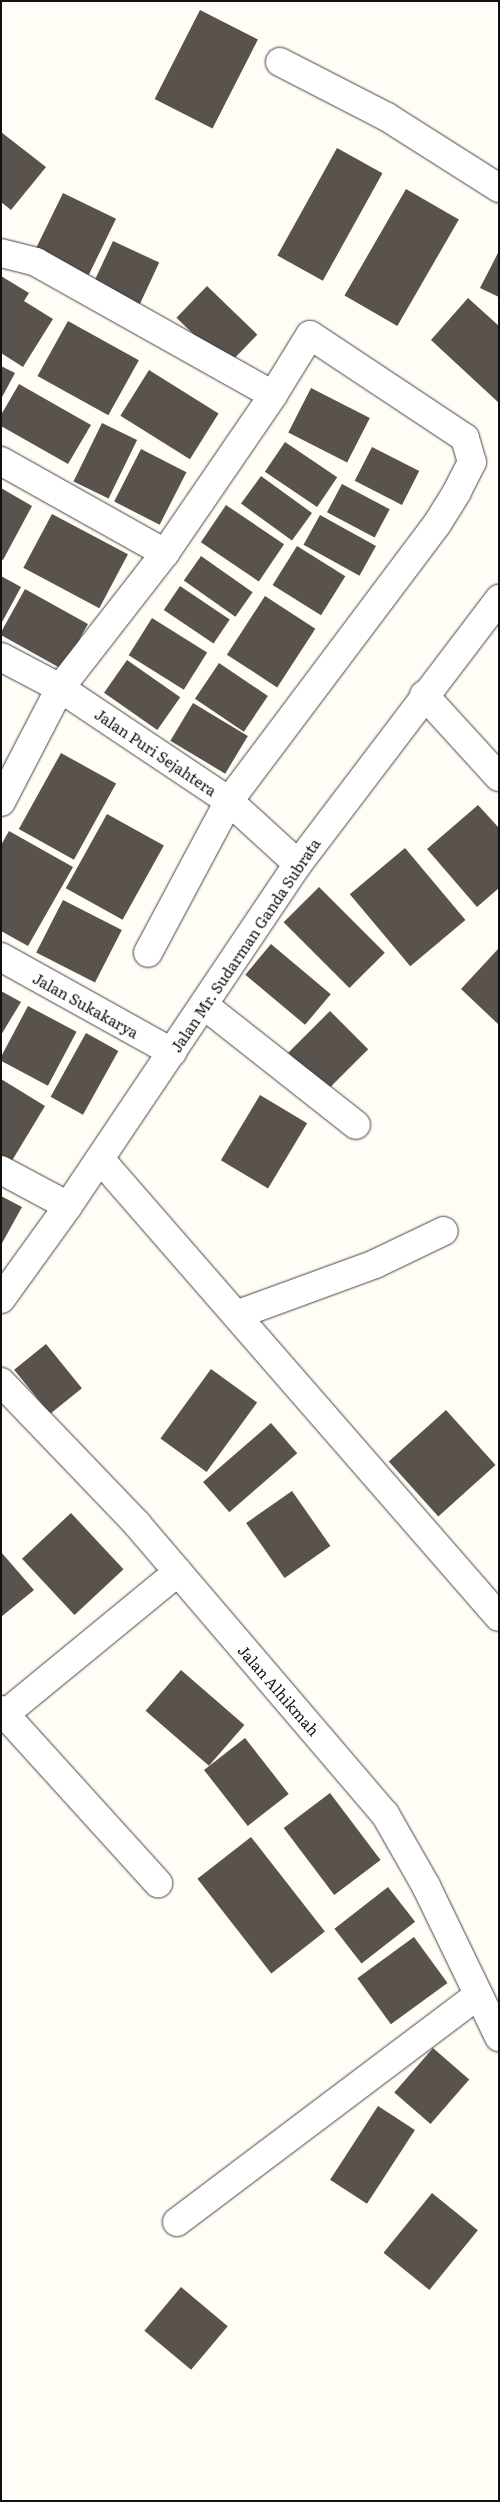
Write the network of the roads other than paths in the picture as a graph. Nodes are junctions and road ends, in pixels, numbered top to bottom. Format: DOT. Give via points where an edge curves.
graph roads {
  1 [pos="280,62"];
  2 [pos="499,188"];
  3 [pos="1,253"];
  4 [pos="273,395"];
  5 [pos="1,461"];
  6 [pos="165,552"];
  7 [pos="499,599"];
  8 [pos="1,657"];
  9 [pos="60,688"];
  10 [pos="424,695"];
  11 [pos="499,777"];
  12 [pos="229,801"];
  13 [pos="1,802"];
  14 [pos="298,864"];
  15 [pos="148,953"];
  16 [pos="1,957"];
  17 [pos="205,1006"];
  18 [pos="172,1052"];
  19 [pos="356,1125"];
  20 [pos="100,1159"];
  21 [pos="1,1170"];
  22 [pos="68,1206"];
  23 [pos="444,1231"];
  24 [pos="1,1299"];
  25 [pos="236,1315"];
  26 [pos="1,1382"];
  27 [pos="178,1572"];
  28 [pos="499,1618"];
  29 [pos="3,1712"];
  30 [pos="158,1883"];
  31 [pos="478,1995"];
  32 [pos="499,2037"];
  33 [pos="177,2222"];
  1 -- 2 [label="street" via="387,117"];
  3 -- 4 [label="street" via="36,262"];
  4 -- 6 [label="street"];
  4 -- 12 [label="street" via="310,335 461,434 469,444 472,462 437,524"];
  5 -- 6 [label="street"];
  6 -- 9 [label="street"];
  7 -- 10 [label="street, Jalan Mr. Sudarman Ganda Subrata"];
  8 -- 9 [label="street, Jalan Puri Sejahtera"];
  9 -- 12 [label="street, Jalan Puri Sejahtera"];
  9 -- 13 [label="street"];
  10 -- 11 [label="street"];
  10 -- 14 [label="street, Jalan Mr. Sudarman Ganda Subrata"];
  12 -- 14 [label="street, Jalan Puri Sejahtera"];
  12 -- 15 [label="street"];
  14 -- 17 [label="street, Jalan Mr. Sudarman Ganda Subrata"];
  16 -- 18 [label="street, Jalan Sukakarya"];
  17 -- 18 [label="street, Jalan Mr. Sudarman Ganda Subrata"];
  17 -- 19 [label="street"];
  18 -- 20 [label="street, Jalan Mr. Sudarman Ganda Subrata"];
  20 -- 22 [label="street, Jalan Mr. Sudarman Ganda Subrata"];
  20 -- 25 [label="street"];
  21 -- 22 [label="street"];
  22 -- 24 [label="street, Jalan Mr. Sudarman Ganda Subrata"];
  23 -- 25 [label="street" via="374,1264"];
  25 -- 28 [label="street"];
  26 -- 27 [label="street, Jalan Alhikmah"];
  27 -- 29 [label="street"];
  27 -- 31 [label="street, Jalan Alhikmah" via="386,1814 423,1879"];
  29 -- 30 [label="street"];
  31 -- 32 [label="street, Jalan Alhikmah"];
  31 -- 33 [label="street"];
}
